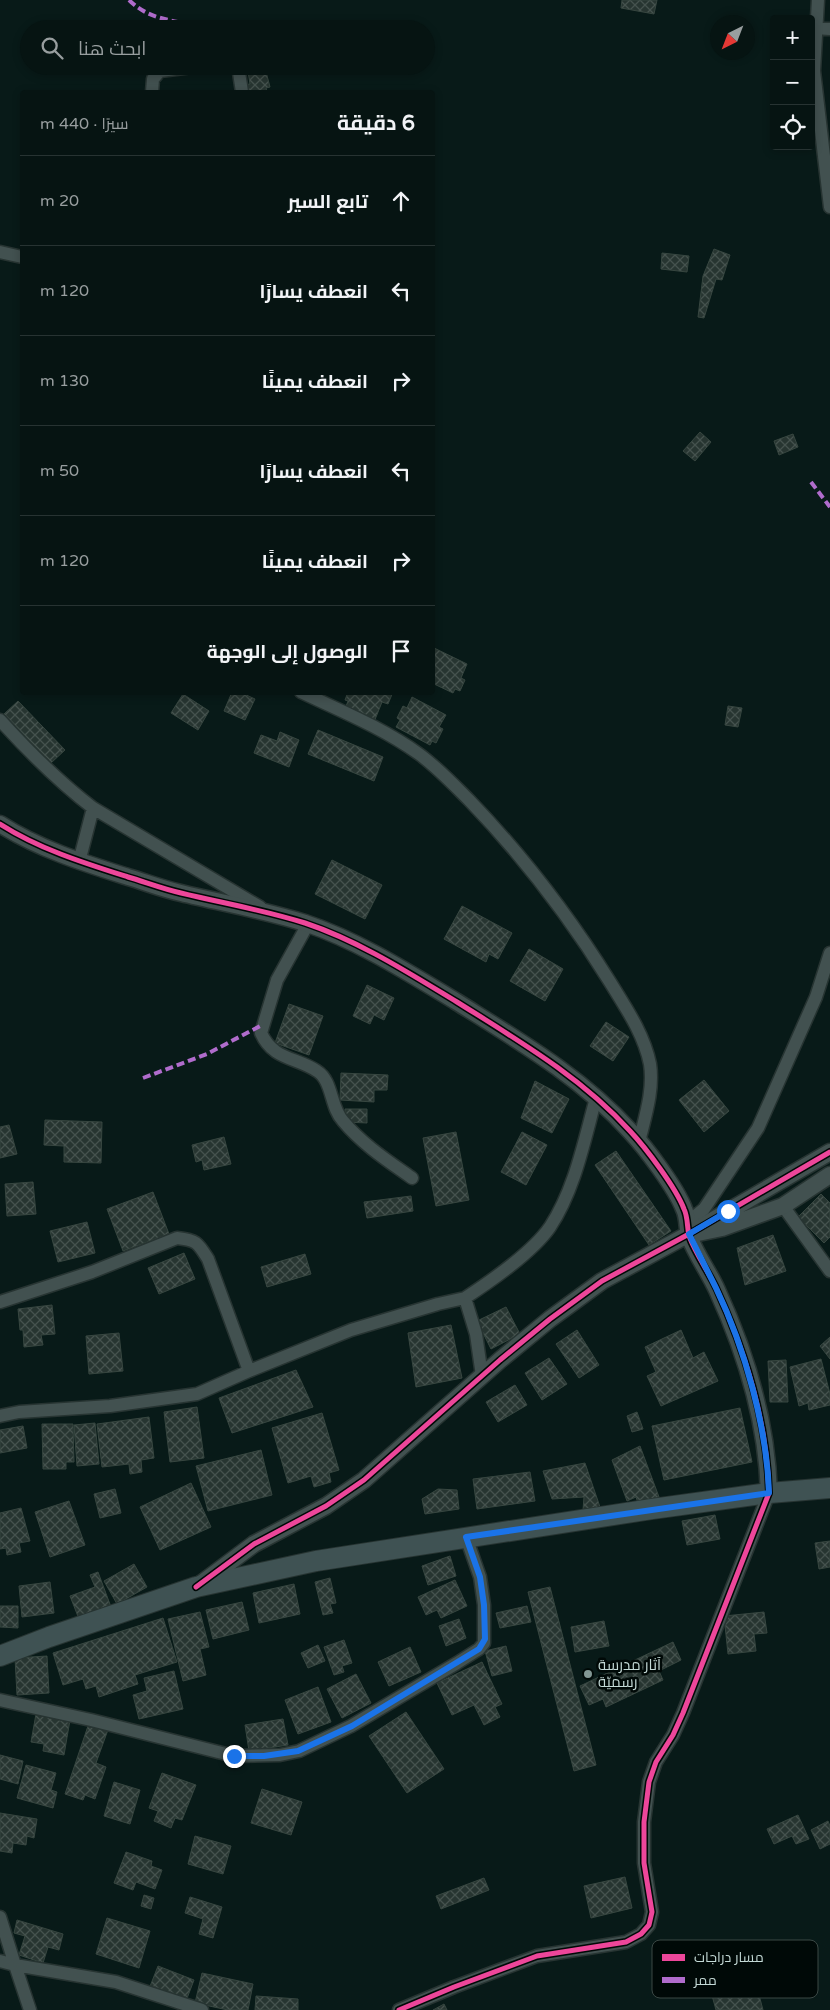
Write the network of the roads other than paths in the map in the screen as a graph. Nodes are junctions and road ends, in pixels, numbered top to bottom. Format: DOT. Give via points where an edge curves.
graph roads {
  1 [pos="818,0"];
  2 [pos="815,28"];
  3 [pos="830,29"];
  4 [pos="814,60"];
  5 [pos="156,75"];
  6 [pos="239,75"];
  7 [pos="152,90"];
  8 [pos="242,90"];
  9 [pos="830,207"];
  10 [pos="0,252"];
  11 [pos="20,257"];
  12 [pos="308,695"];
  13 [pos="0,720"];
  14 [pos="93,808"];
  15 [pos="0,824"];
  16 [pos="79,862"];
  17 [pos="267,912"];
  18 [pos="308,924"];
  19 [pos="830,953"];
  20 [pos="596,1098"];
  21 [pos="639,1142"];
  22 [pos="830,1152"];
  23 [pos="830,1175"];
  24 [pos="412,1178"];
  25 [pos="783,1206"];
  26 [pos="688,1228"];
  27 [pos="830,1271"];
  28 [pos="465,1298"];
  29 [pos="0,1302"];
  30 [pos="249,1371"];
  31 [pos="482,1376"];
  32 [pos="0,1416"];
  33 [pos="830,1488"];
  34 [pos="769,1493"];
  35 [pos="466,1537"];
  36 [pos="196,1587"];
  37 [pos="0,1656"];
  38 [pos="0,1700"];
  39 [pos="0,1917"];
  40 [pos="0,1961"];
  41 [pos="15,1965"];
  42 [pos="30,2010"];
  43 [pos="202,2010"];
  44 [pos="399,2010"];
  1 -- 2 [label="street"];
  2 -- 3 [label="street"];
  4 -- 9 [label="street"];
  5 -- 7 [label="street"];
  6 -- 8 [label="street"];
  10 -- 11 [label="street"];
  12 -- 21 [label="street" via="420,754 478,810 562,908 632,1017 644,1045 651,1081"];
  13 -- 14 [label="street" via="35,758"];
  14 -- 16 [label="street"];
  14 -- 17 [label="street"];
  15 -- 16 [label="street"];
  16 -- 17 [label="street" via="178,892"];
  17 -- 18 [label="street"];
  18 -- 20 [label="street" via="364,948 413,975 550,1060"];
  18 -- 24 [label="street" via="277,980 261,1033 276,1053 317,1070 325,1078 335,1110 342,1120 374,1150"];
  19 -- 26 [label="street" via="816,997 758,1128"];
  20 -- 21 [label="street"];
  20 -- 28 [label="street" via="567,1197 549,1229 521,1258"];
  21 -- 26 [label="street" via="682,1204"];
  22 -- 26 [label="street"];
  23 -- 25 [label="street"];
  25 -- 26 [label="street" via="722,1228"];
  25 -- 27 [label="street"];
  26 -- 31 [label="street" via="602,1281"];
  26 -- 34 [label="street" via="717,1289 742,1355 763,1437"];
  28 -- 30 [label="street" via="351,1330"];
  28 -- 31 [label="street" via="476,1334"];
  29 -- 30 [label="street" via="92,1272 178,1238 192,1239 208,1259"];
  30 -- 32 [label="street" via="197,1394"];
  31 -- 36 [label="street" via="364,1480 326,1506 254,1544"];
  33 -- 34 [label="main road"];
  34 -- 35 [label="main road"];
  34 -- 44 [label="street" via="683,1714 656,1762 649,1782 644,1822 644,1863 652,1912 649,1924 641,1934 626,1942 537,1956"];
  35 -- 36 [label="main road" via="316,1561"];
  35 -- 38 [label="street" via="480,1577 484,1643 457,1663 352,1726 298,1751 234,1756"];
  36 -- 37 [label="main road"];
  39 -- 41 [label="street"];
  40 -- 41 [label="street"];
  41 -- 42 [label="street"];
  41 -- 43 [label="street" via="116,1982"];
}
